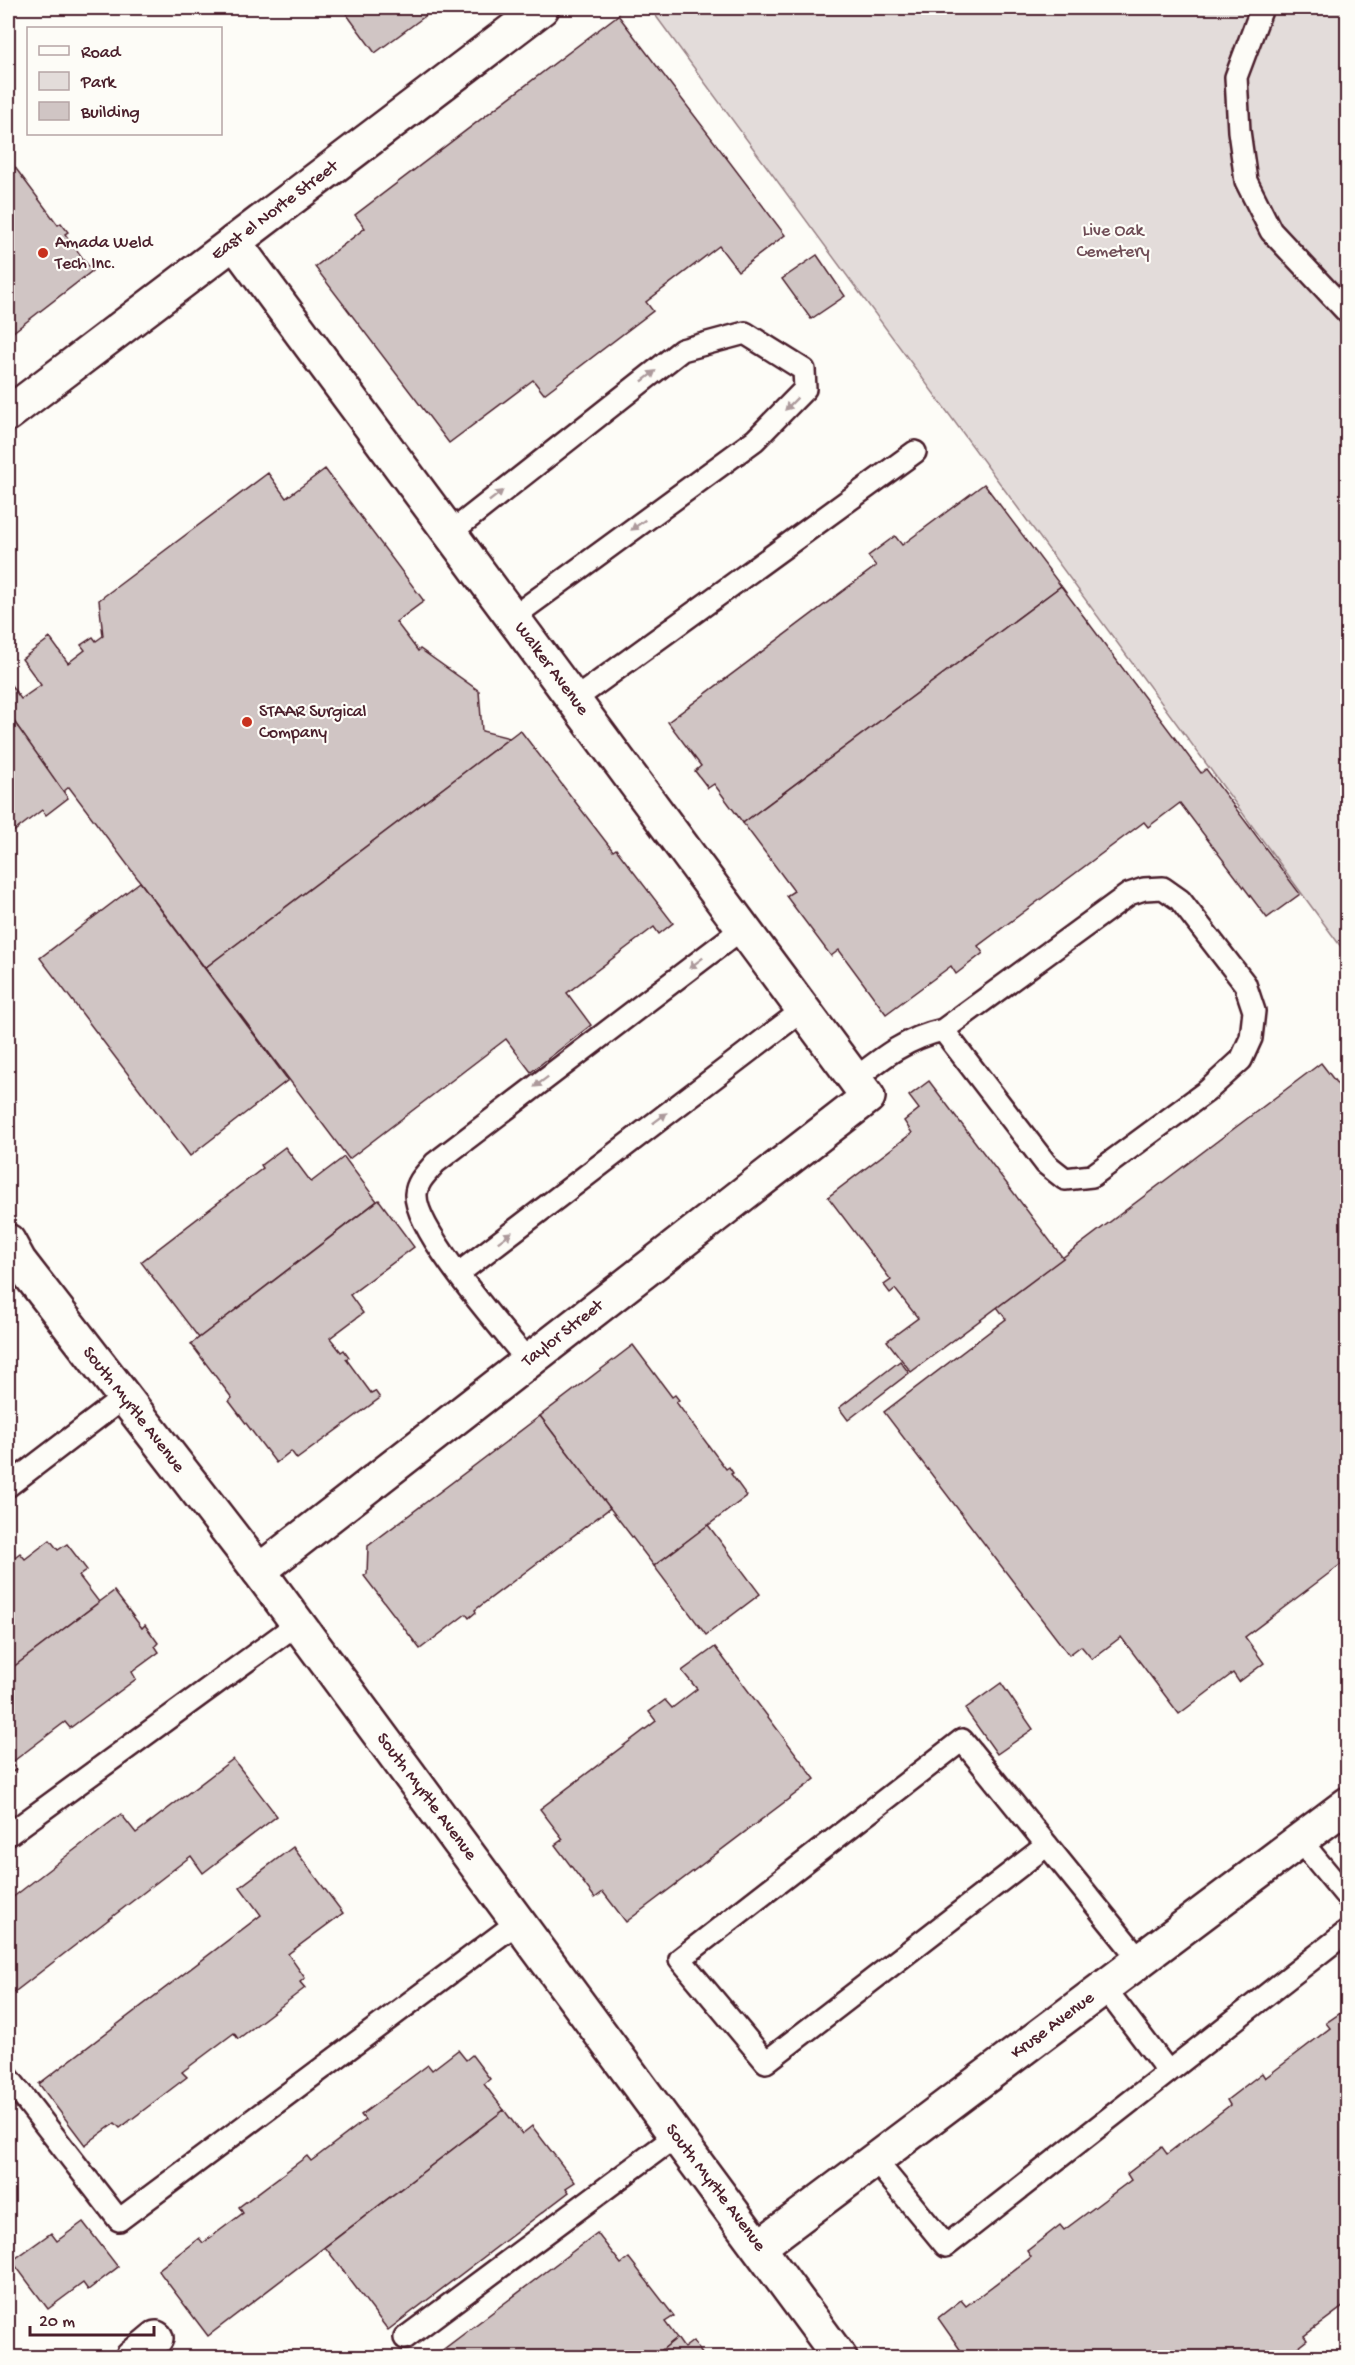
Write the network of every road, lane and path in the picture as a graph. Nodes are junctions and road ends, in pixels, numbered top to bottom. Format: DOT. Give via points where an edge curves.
graph roads {
  1 [pos="542,8"];
  2 [pos="1263,8"];
  3 [pos="234,242"];
  4 [pos="1347,313"];
  5 [pos="8,414"];
  6 [pos="915,452"];
  7 [pos="450,533"];
  8 [pos="513,617"];
  9 [pos="574,699"];
  10 [pos="743,928"];
  11 [pos="804,1009"];
  12 [pos="943,1030"];
  13 [pos="861,1088"];
  14 [pos="11,1258"];
  15 [pos="459,1273"];
  16 [pos="528,1361"];
  17 [pos="123,1398"];
  18 [pos="8,1486"];
  19 [pos="259,1571"];
  20 [pos="297,1624"];
  21 [pos="1347,1804"];
  22 [pos="8,1835"];
  23 [pos="1300,1839"];
  24 [pos="1047,1845"];
  25 [pos="1347,1898"];
  26 [pos="518,1922"];
  27 [pos="1347,1931"];
  28 [pos="1140,1960"];
  29 [pos="1104,1988"];
  30 [pos="1167,2070"];
  31 [pos="8,2077"];
  32 [pos="675,2136"];
  33 [pos="875,2160"];
  34 [pos="759,2247"];
  35 [pos="405,2338"];
  36 [pos="840,2358"];
  1 -- 3 [label="street, East el Norte Street"];
  2 -- 4 [label="lane" via="1236,78 1246,181 1271,231"];
  3 -- 5 [label="street, East el Norte Street"];
  3 -- 7 [label="street, Walker Avenue"];
  6 -- 9 [label="lane"];
  7 -- 8 [label="street, Walker Avenue"];
  7 -- 8 [label="lane, one-way" via="682,350 745,333 804,370 806,389 755,440"];
  8 -- 9 [label="street, Walker Avenue"];
  9 -- 10 [label="street, Walker Avenue"];
  10 -- 11 [label="street, Walker Avenue"];
  10 -- 15 [label="lane, one-way" via="435,1163 419,1182 419,1212 429,1233"];
  11 -- 13 [label="street, Walker Avenue"];
  15 -- 11 [label="lane, one-way"];
  12 -- 12 [label="lane" via="1046,1164 1065,1179 1092,1176 1207,1091 1241,1060 1251,1038 1254,1011 1245,984 1180,900 1163,888 1144,889 1129,894"];
  12 -- 13 [label="lane" via="921,1035 895,1048"];
  13 -- 16 [label="street, Taylor Street"];
  14 -- 17 [label="street, South Myrtle Avenue"];
  15 -- 16 [label="lane"];
  16 -- 19 [label="street, Taylor Street"];
  17 -- 18 [label="lane"];
  17 -- 19 [label="street, South Myrtle Avenue"];
  19 -- 20 [label="street, South Myrtle Avenue"];
  20 -- 22 [label="lane"];
  20 -- 26 [label="street, South Myrtle Avenue"];
  21 -- 23 [label="street, Kruse Avenue"];
  23 -- 25 [label="lane"];
  23 -- 28 [label="street, Kruse Avenue"];
  24 -- 24 [label="lane" via="962,1740 680,1959 766,2062"];
  24 -- 28 [label="lane"];
  26 -- 31 [label="lane" via="119,2220"];
  26 -- 32 [label="street, South Myrtle Avenue"];
  27 -- 30 [label="lane"];
  28 -- 29 [label="street, Kruse Avenue"];
  29 -- 30 [label="lane"];
  29 -- 33 [label="street, Kruse Avenue"];
  30 -- 33 [label="lane" via="946,2246"];
  32 -- 34 [label="street, South Myrtle Avenue"];
  32 -- 35 [label="lane"];
  33 -- 34 [label="street, Kruse Avenue"];
  34 -- 36 [label="street, South Myrtle Avenue"];
}
